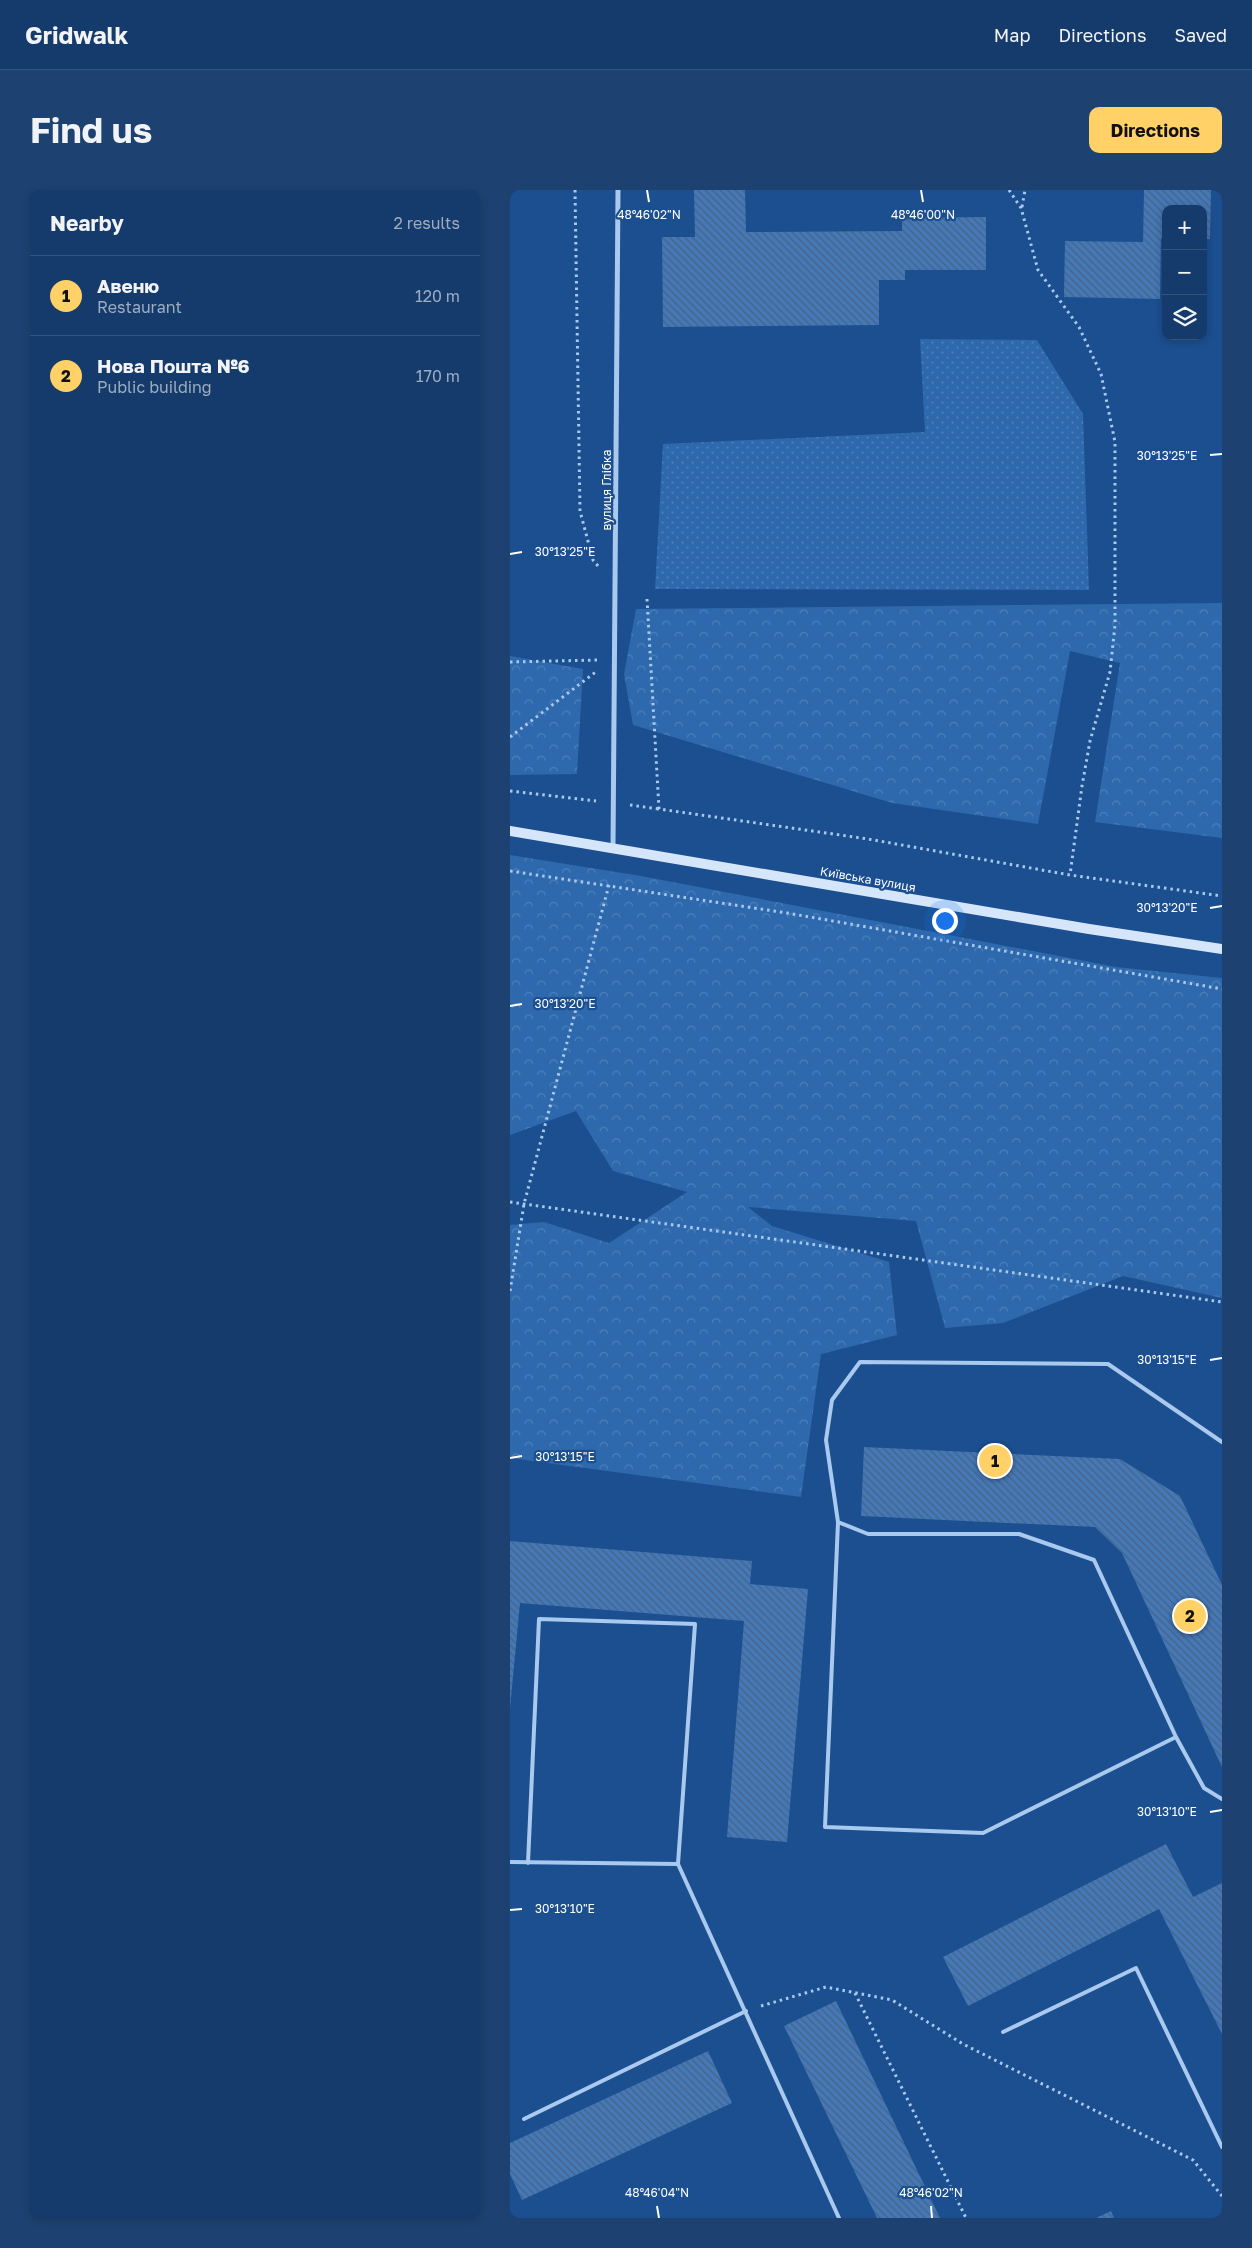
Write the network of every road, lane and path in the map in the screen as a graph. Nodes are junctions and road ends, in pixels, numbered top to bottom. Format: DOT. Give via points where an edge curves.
graph roads {
  1 [pos="575,190"];
  2 [pos="618,190"];
  3 [pos="1009,190"];
  4 [pos="1025,190"];
  5 [pos="1022,208"];
  6 [pos="615,585"];
  7 [pos="647,598"];
  8 [pos="614,659"];
  9 [pos="510,662"];
  10 [pos="510,736"];
  11 [pos="510,791"];
  12 [pos="613,803"];
  13 [pos="659,808"];
  14 [pos="510,831"];
  15 [pos="613,849"];
  16 [pos="510,871"];
  17 [pos="1070,875"];
  18 [pos="609,885"];
  19 [pos="1222,896"];
  20 [pos="1222,949"];
  21 [pos="1222,989"];
  22 [pos="510,1202"];
  23 [pos="524,1204"];
  24 [pos="510,1291"];
  25 [pos="1222,1302"];
  26 [pos="1222,1442"];
  27 [pos="838,1522"];
  28 [pos="1176,1737"];
  29 [pos="1222,1799"];
  30 [pos="510,1862"];
  31 [pos="528,1863"];
  32 [pos="678,1864"];
  33 [pos="855,1992"];
  34 [pos="746,2010"];
  35 [pos="1003,2032"];
  36 [pos="524,2119"];
  37 [pos="1222,2147"];
  38 [pos="1222,2196"];
  39 [pos="839,2218"];
  40 [pos="966,2218"];
  1 -- 6 [label="path" via="580,511 593,560"];
  2 -- 6 [label="street, вулиця Глібка"];
  3 -- 5 [label="path"];
  4 -- 5 [label="path"];
  5 -- 17 [label="path" via="1038,270 1079,327 1100,374 1114,442 1115,625 1110,672 1087,759"];
  6 -- 8 [label="street, вулиця Глібка"];
  7 -- 13 [label="path"];
  8 -- 9 [label="path"];
  8 -- 10 [label="path"];
  8 -- 12 [label="street, вулиця Глібка"];
  11 -- 12 [label="path"];
  12 -- 13 [label="path"];
  12 -- 15 [label="street, вулиця Глібка"];
  13 -- 17 [label="path" via="868,839"];
  14 -- 15 [label="main road, Київська вулиця"];
  15 -- 20 [label="main road, Київська вулиця"];
  16 -- 18 [label="path"];
  17 -- 19 [label="path"];
  18 -- 21 [label="path"];
  18 -- 23 [label="path"];
  22 -- 23 [label="path"];
  23 -- 24 [label="path"];
  23 -- 25 [label="path"];
  26 -- 27 [label="lane" via="1108,1364 860,1362 832,1400 826,1440"];
  27 -- 28 [label="lane" via="868,1534 1019,1534 1094,1560"];
  27 -- 28 [label="lane" via="826,1827 983,1833"];
  28 -- 29 [label="lane" via="1204,1788"];
  30 -- 31 [label="lane"];
  31 -- 32 [label="lane"];
  31 -- 32 [label="lane" via="539,1619 695,1624"];
  32 -- 34 [label="lane"];
  33 -- 34 [label="path" via="826,1987"];
  33 -- 38 [label="path" via="892,2000 963,2044 1194,2160"];
  33 -- 40 [label="path"];
  34 -- 36 [label="lane"];
  34 -- 39 [label="lane"];
  35 -- 37 [label="lane" via="1136,1968"];
}
